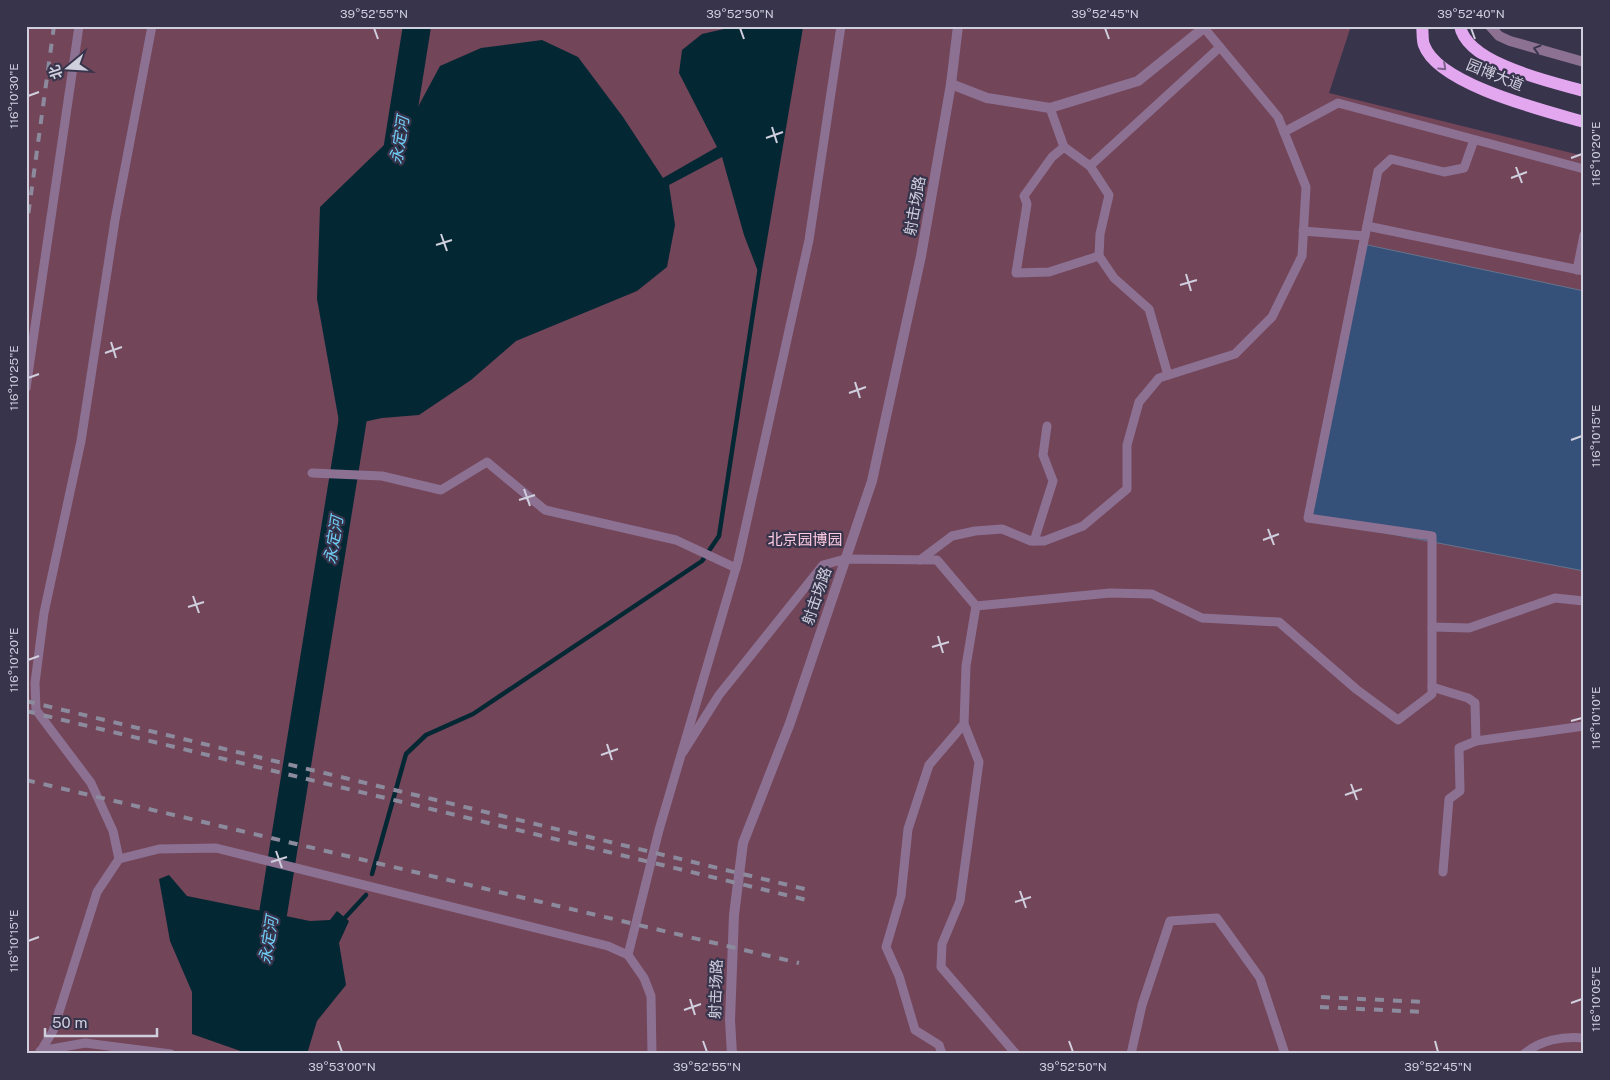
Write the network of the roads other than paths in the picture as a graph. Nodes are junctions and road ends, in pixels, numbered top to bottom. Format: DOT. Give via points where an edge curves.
graph roads {
  1 [pos="79,26"];
  2 [pos="152,26"];
  3 [pos="841,26"];
  4 [pos="958,26"];
  5 [pos="1422,26"];
  6 [pos="1460,26"];
  7 [pos="1490,26"];
  8 [pos="1206,28"];
  9 [pos="1220,47"];
  10 [pos="1584,62"];
  11 [pos="951,84"];
  12 [pos="1584,91"];
  13 [pos="1050,108"];
  14 [pos="1584,122"];
  15 [pos="1284,132"];
  16 [pos="1474,140"];
  17 [pos="1064,147"];
  18 [pos="1090,166"];
  19 [pos="1584,169"];
  20 [pos="1303,231"];
  21 [pos="1366,231"];
  22 [pos="1584,235"];
  23 [pos="1100,256"];
  24 [pos="1580,270"];
  25 [pos="1168,375"];
  26 [pos="26,388"];
  27 [pos="1047,426"];
  28 [pos="312,473"];
  29 [pos="1034,541"];
  30 [pos="845,559"];
  31 [pos="920,560"];
  32 [pos="736,568"];
  33 [pos="1584,601"];
  34 [pos="976,606"];
  35 [pos="1432,627"];
  36 [pos="1432,687"];
  37 [pos="964,724"];
  38 [pos="1584,726"];
  39 [pos="1476,741"];
  40 [pos="684,752"];
  41 [pos="119,859"];
  42 [pos="1443,872"];
  43 [pos="628,955"];
  44 [pos="1584,1038"];
  45 [pos="40,1053"];
  46 [pos="171,1054"];
  47 [pos="652,1054"];
  48 [pos="732,1054"];
  49 [pos="942,1054"];
  50 [pos="1016,1054"];
  51 [pos="1131,1054"];
  52 [pos="1285,1054"];
  53 [pos="1524,1054"];
  1 -- 26 [label="lane"];
  2 -- 41 [label="lane" via="116,220 81,441 44,613 35,682 36,710 91,783 113,831"];
  3 -- 32 [label="lane" via="809,240"];
  4 -- 11 [label="street, 射击场路"];
  5 -- 14 [label="main road, 园博大道, one-way" via="1424,46 1445,70 1480,89"];
  6 -- 12 [label="main road, 园博大道" via="1472,46 1503,67"];
  10 -- 7 [label="street, one-way" via="1510,41"];
  8 -- 9 [label="lane"];
  8 -- 13 [label="street" via="1138,81"];
  9 -- 15 [label="lane" via="1278,117"];
  9 -- 18 [label="lane"];
  11 -- 13 [label="street" via="987,98"];
  11 -- 30 [label="street, 射击场路" via="921,256 876,462"];
  13 -- 17 [label="lane"];
  15 -- 16 [label="lane" via="1338,103"];
  15 -- 20 [label="lane" via="1306,187"];
  16 -- 19 [label="lane"];
  16 -- 21 [label="lane" via="1464,168 1444,172 1391,159 1378,171"];
  17 -- 18 [label="lane"];
  17 -- 23 [label="lane" via="1052,157 1024,196 1027,204 1016,273 1049,272"];
  18 -- 23 [label="lane" via="1110,195 1100,234"];
  20 -- 21 [label="lane"];
  20 -- 25 [label="lane" via="1302,256 1272,317 1235,354"];
  21 -- 24 [label="lane"];
  21 -- 35 [label="lane" via="1308,518 1432,536"];
  22 -- 24 [label="lane"];
  23 -- 25 [label="lane" via="1114,278 1149,309"];
  25 -- 29 [label="lane" via="1159,378 1139,402 1127,445 1127,489 1083,526 1044,541"];
  27 -- 29 [label="lane" via="1042,455 1054,481"];
  28 -- 32 [label="lane" via="382,476 442,490 487,462 545,510 676,540"];
  29 -- 31 [label="lane" via="1002,529 975,531 952,536"];
  30 -- 31 [label="lane"];
  30 -- 40 [label="lane" via="823,565 719,695"];
  30 -- 48 [label="street, 射击场路" via="790,723 743,843 734,915"];
  31 -- 34 [label="lane" via="937,560"];
  32 -- 40 [label="lane"];
  33 -- 35 [label="lane" via="1555,598 1469,628"];
  34 -- 36 [label="lane" via="1110,593 1152,594 1202,618 1279,622 1356,689 1398,720 1432,694"];
  34 -- 37 [label="lane" via="966,666"];
  35 -- 36 [label="lane"];
  36 -- 39 [label="lane" via="1475,703"];
  37 -- 49 [label="lane" via="929,765 908,829 901,896 886,947 899,976 915,1030 940,1045"];
  37 -- 50 [label="lane" via="979,762 960,901 942,944 941,967"];
  38 -- 39 [label="lane"];
  39 -- 42 [label="lane" via="1460,748 1460,791 1449,799"];
  40 -- 43 [label="lane" via="659,830"];
  41 -- 43 [label="lane" via="159,849 216,848 608,946"];
  41 -- 45 [label="lane" via="97,892 53,1031"];
  43 -- 47 [label="lane" via="644,978 651,996"];
  44 -- 53 [label="lane" via="1568,1036 1533,1046"];
  45 -- 46 [label="lane" via="85,1043"];
  51 -- 52 [label="lane" via="1142,1005 1170,921 1217,918 1260,978"];
}
